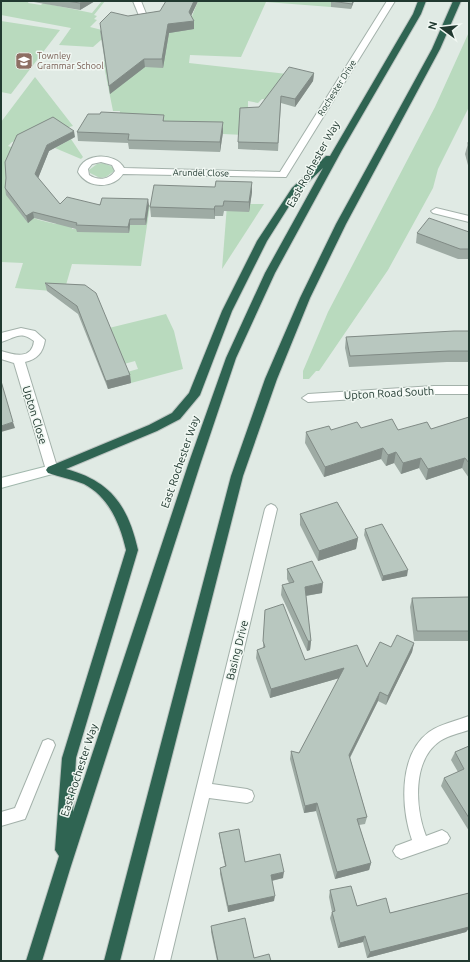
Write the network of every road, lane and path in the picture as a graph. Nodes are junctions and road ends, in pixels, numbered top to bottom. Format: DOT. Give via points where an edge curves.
graph roads {
  1 [pos="137,1"];
  2 [pos="391,1"];
  3 [pos="422,1"];
  4 [pos="457,1"];
  5 [pos="143,16"];
  6 [pos="338,150"];
  7 [pos="120,171"];
  8 [pos="283,175"];
  9 [pos="436,211"];
  10 [pos="469,219"];
  11 [pos="1,337"];
  12 [pos="1,355"];
  13 [pos="19,361"];
  14 [pos="469,390"];
  15 [pos="308,398"];
  16 [pos="52,470"];
  17 [pos="1,483"];
  18 [pos="271,509"];
  19 [pos="469,723"];
  20 [pos="48,745"];
  21 [pos="202,790"];
  22 [pos="247,796"];
  23 [pos="1,819"];
  24 [pos="442,838"];
  25 [pos="421,845"];
  26 [pos="401,851"];
  27 [pos="62,870"];
  28 [pos="34,961"];
  29 [pos="112,961"];
  30 [pos="162,961"];
  1 -- 5 [label="street"];
  2 -- 8 [label="street, Rochester Drive"];
  3 -- 6 [label="highway, East Rochester Way" via="417,14"];
  4 -- 29 [label="highway" via="436,49 305,298 271,379 237,476"];
  6 -- 16 [label="highway" via="295,190 262,241 227,311 194,395 176,416"];
  6 -- 27 [label="highway, East Rochester Way" via="270,273 231,358"];
  7 -- 8 [label="street, Arundel Close"];
  9 -- 10 [label="street"];
  11 -- 13 [label="street" via="22,331 33,334 40,340 40,347 36,352"];
  12 -- 13 [label="street" via="9,360"];
  13 -- 16 [label="street, Upton Close"];
  14 -- 15 [label="street, Upton Road South"];
  16 -- 17 [label="street"];
  16 -- 27 [label="highway" via="82,478 97,486 117,508 128,529 132,550 69,758"];
  18 -- 21 [label="street, Basing Drive"];
  19 -- 25 [label="street" via="433,738 417,759 413,783 413,820"];
  20 -- 23 [label="lane" via="20,814"];
  21 -- 22 [label="street"];
  21 -- 30 [label="street, Basing Drive"];
  24 -- 25 [label="street"];
  25 -- 26 [label="street"];
  27 -- 28 [label="highway, East Rochester Way"];
}
